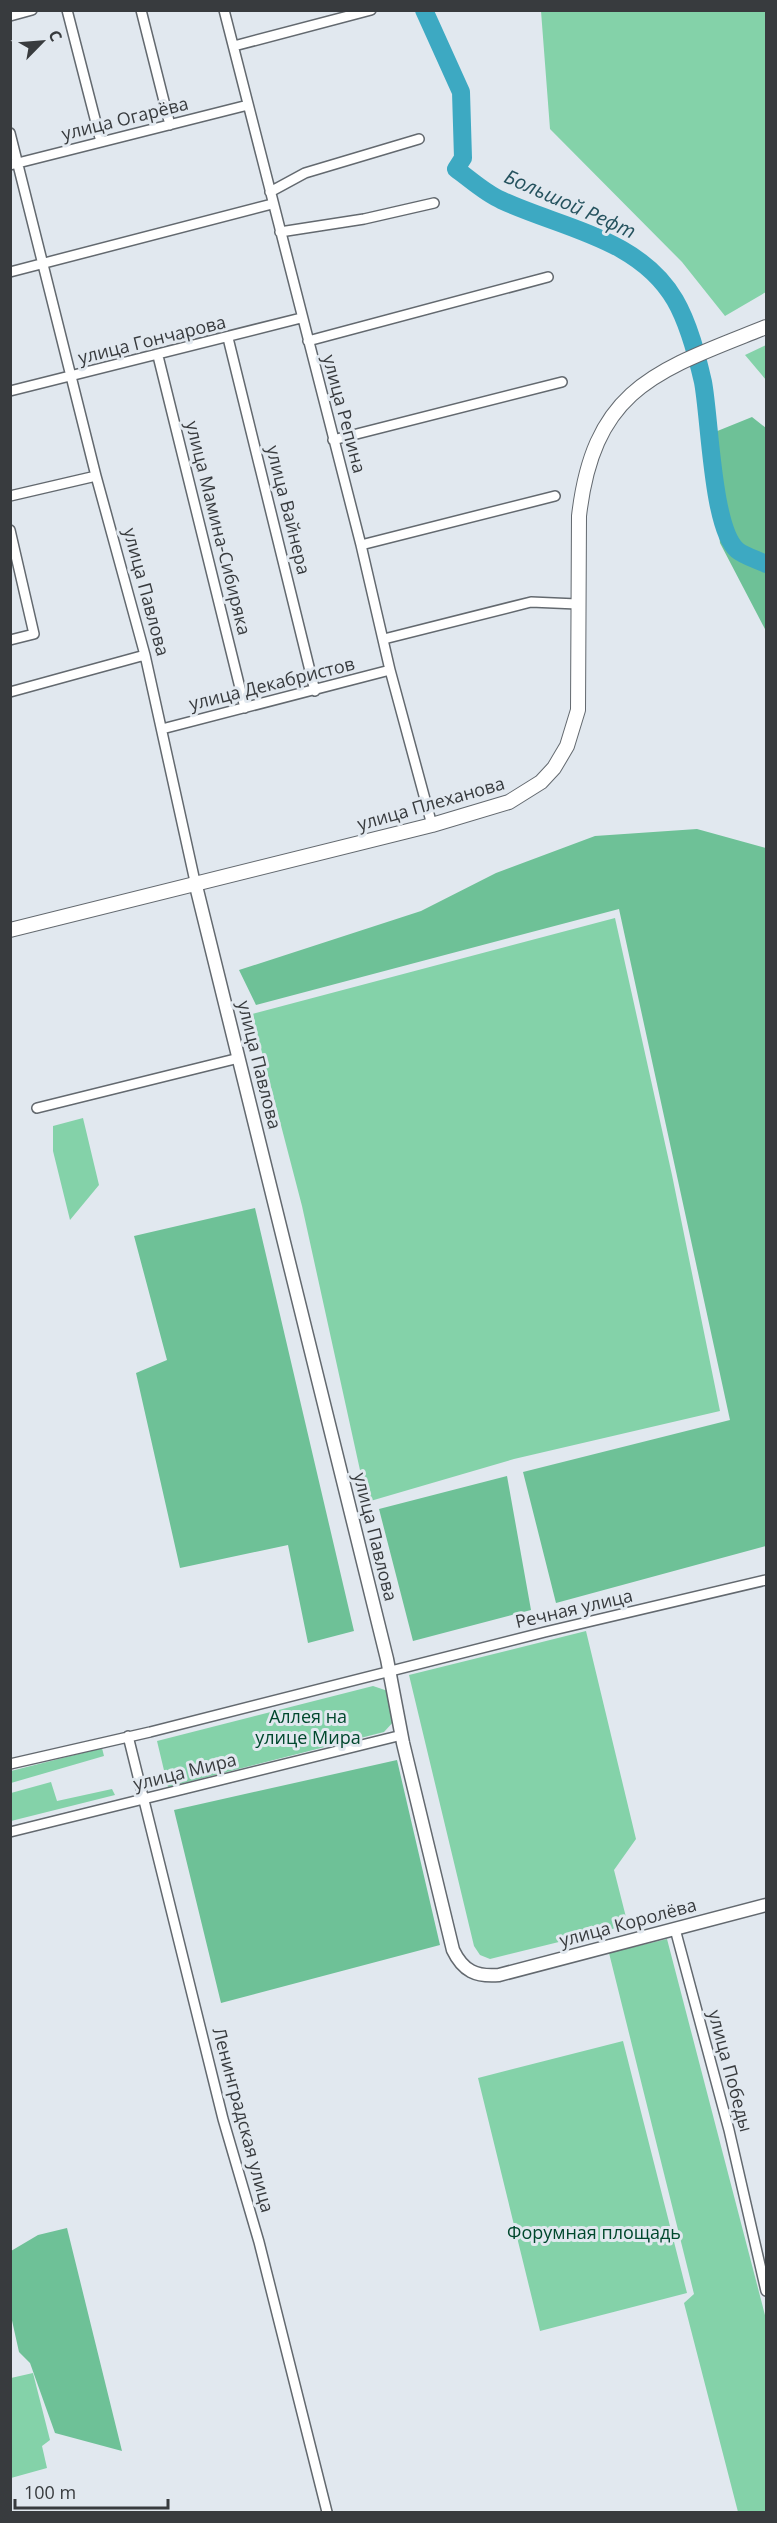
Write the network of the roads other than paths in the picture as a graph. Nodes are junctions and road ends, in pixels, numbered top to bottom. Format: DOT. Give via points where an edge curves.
graph roads {
  1 [pos="32,10"];
  2 [pos="67,10"];
  3 [pos="141,10"];
  4 [pos="224,10"];
  5 [pos="371,10"];
  6 [pos="10,16"];
  7 [pos="234,46"];
  8 [pos="248,105"];
  9 [pos="170,125"];
  10 [pos="10,133"];
  11 [pos="419,139"];
  12 [pos="101,142"];
  13 [pos="14,164"];
  14 [pos="270,192"];
  15 [pos="434,203"];
  16 [pos="272,204"];
  17 [pos="280,232"];
  18 [pos="43,263"];
  19 [pos="10,272"];
  20 [pos="548,277"];
  21 [pos="301,318"];
  22 [pos="766,327"];
  23 [pos="228,338"];
  24 [pos="308,341"];
  25 [pos="158,356"];
  26 [pos="72,377"];
  27 [pos="562,382"];
  28 [pos="10,391"];
  29 [pos="333,440"];
  30 [pos="96,476"];
  31 [pos="10,496"];
  32 [pos="555,496"];
  33 [pos="10,530"];
  34 [pos="361,545"];
  35 [pos="577,604"];
  36 [pos="384,639"];
  37 [pos="10,640"];
  38 [pos="145,655"];
  39 [pos="390,670"];
  40 [pos="315,691"];
  41 [pos="10,692"];
  42 [pos="245,708"];
  43 [pos="162,729"];
  44 [pos="432,825"];
  45 [pos="196,886"];
  46 [pos="10,930"];
  47 [pos="239,1058"];
  48 [pos="37,1108"];
  49 [pos="766,1580"];
  50 [pos="390,1672"];
  51 [pos="402,1735"];
  52 [pos="128,1736"];
  53 [pos="10,1764"];
  54 [pos="145,1799"];
  55 [pos="10,1832"];
  56 [pos="766,1905"];
  57 [pos="675,1929"];
  58 [pos="499,1975"];
  59 [pos="766,2291"];
  60 [pos="327,2512"];
  1 -- 6 [label="street"];
  2 -- 12 [label="street"];
  3 -- 9 [label="street"];
  4 -- 7 [label="street, улица Репина"];
  5 -- 7 [label="street"];
  7 -- 8 [label="street, улица Репина"];
  8 -- 9 [label="street, улица Огарёва"];
  8 -- 14 [label="street, улица Репина"];
  9 -- 12 [label="street, улица Огарёва"];
  10 -- 13 [label="street, улица Павлова"];
  11 -- 14 [label="street" via="306,173"];
  12 -- 13 [label="street, улица Огарёва"];
  13 -- 18 [label="street, улица Павлова"];
  14 -- 16 [label="street, улица Репина"];
  15 -- 17 [label="street"];
  16 -- 17 [label="street, улица Репина"];
  16 -- 18 [label="street"];
  17 -- 21 [label="street, улица Репина"];
  18 -- 19 [label="street"];
  18 -- 26 [label="street, улица Павлова"];
  20 -- 24 [label="street"];
  21 -- 23 [label="street, улица Гончарова"];
  21 -- 24 [label="street, улица Репина"];
  22 -- 35 [label="main road, улица Плеханова" via="678,362 651,378 626,398 599,436 582,491"];
  23 -- 25 [label="street, улица Гончарова"];
  23 -- 40 [label="street, улица Вайнера"];
  24 -- 29 [label="street, улица Репина"];
  25 -- 26 [label="street, улица Гончарова"];
  25 -- 42 [label="street, улица Мамина-Сибиряка"];
  26 -- 28 [label="street, улица Гончарова"];
  26 -- 30 [label="street, улица Павлова"];
  27 -- 29 [label="street"];
  29 -- 34 [label="street, улица Репина"];
  30 -- 31 [label="street"];
  30 -- 38 [label="street, улица Павлова"];
  32 -- 34 [label="street"];
  33 -- 37 [label="street" via="34,634"];
  34 -- 36 [label="street, улица Репина"];
  35 -- 36 [label="street" via="531,602"];
  35 -- 44 [label="main road, улица Плеханова" via="578,710 567,746 554,768 541,782 509,802"];
  36 -- 39 [label="street, улица Репина"];
  38 -- 41 [label="street"];
  38 -- 43 [label="street, улица Павлова"];
  39 -- 40 [label="street, улица Декабристов"];
  39 -- 44 [label="street, улица Репина"];
  40 -- 42 [label="street, улица Декабристов"];
  42 -- 43 [label="street, улица Декабристов"];
  43 -- 45 [label="street, улица Павлова"];
  44 -- 45 [label="main road, улица Плеханова"];
  45 -- 46 [label="main road, улица Плеханова"];
  45 -- 47 [label="street, улица Павлова"];
  47 -- 48 [label="street"];
  47 -- 50 [label="street, улица Павлова"];
  49 -- 50 [label="street, Речная улица"];
  50 -- 51 [label="street, улица Павлова"];
  50 -- 52 [label="street"];
  51 -- 54 [label="street, улица Мира"];
  51 -- 58 [label="street, улица Павлова" via="453,1950 460,1965 471,1973 482,1977"];
  52 -- 53 [label="street"];
  52 -- 54 [label="street, Ленинградская улица"];
  54 -- 55 [label="street, улица Мира"];
  54 -- 60 [label="street, Ленинградская улица" via="223,2119 259,2242"];
  56 -- 57 [label="street, улица Королёва"];
  57 -- 58 [label="street, улица Королёва"];
  57 -- 59 [label="street, улица Победы" via="729,2130"];
}
